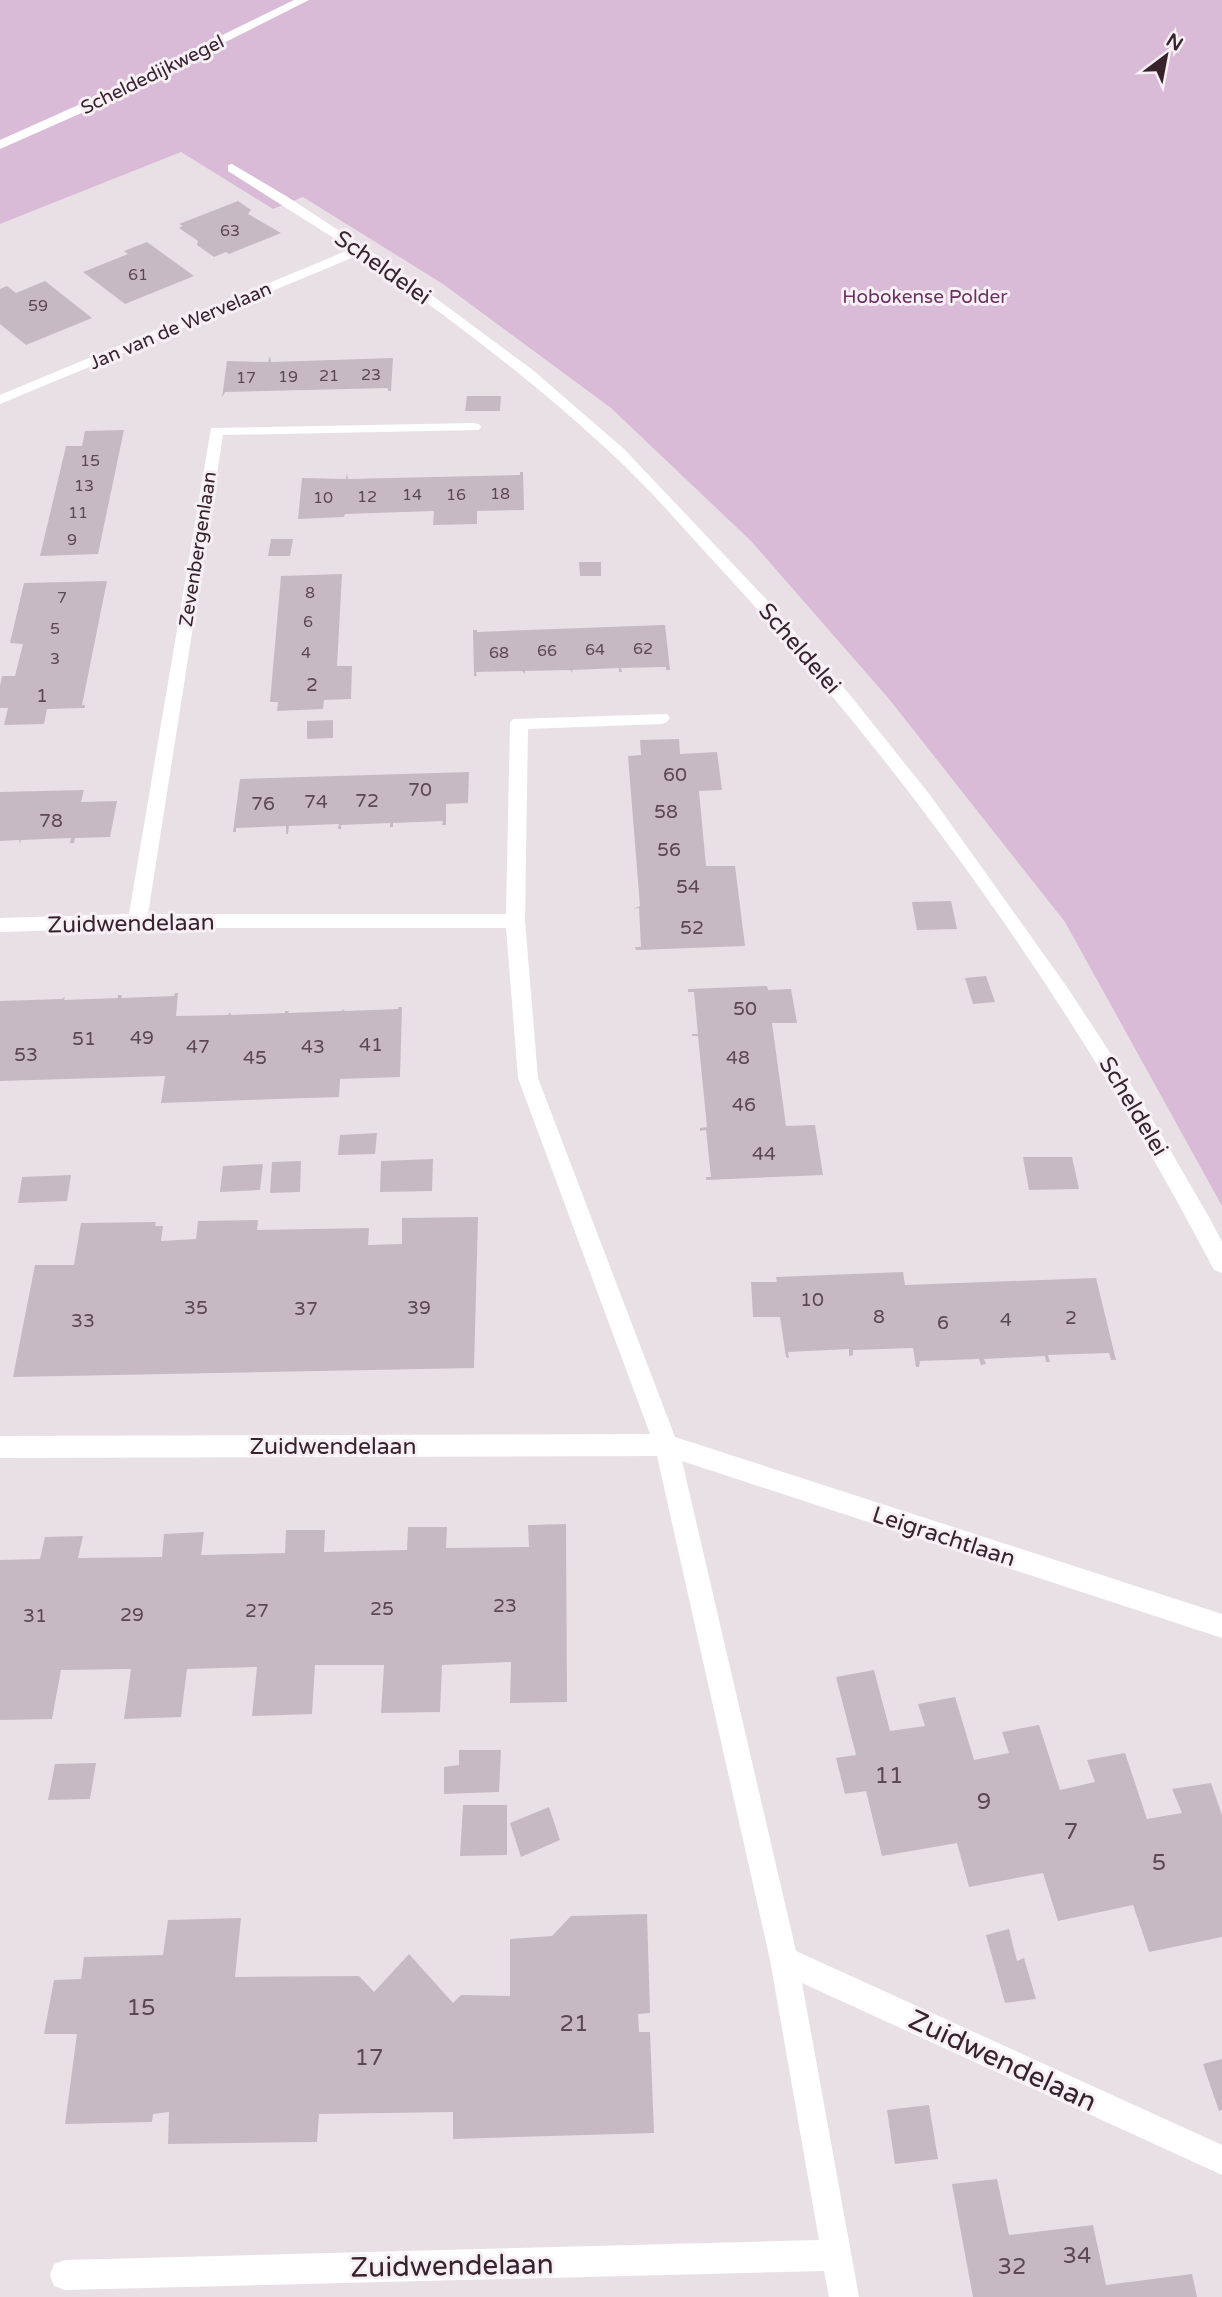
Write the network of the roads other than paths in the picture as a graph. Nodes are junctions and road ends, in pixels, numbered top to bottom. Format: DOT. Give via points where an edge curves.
graph roads {
  1 [pos="303,0"];
  2 [pos="0,145"];
  3 [pos="232,167"];
  4 [pos="360,250"];
  5 [pos="0,400"];
  6 [pos="474,427"];
  7 [pos="661,718"];
  8 [pos="137,921"];
  9 [pos="515,921"];
  10 [pos="0,925"];
  11 [pos="1222,1264"];
  12 [pos="666,1445"];
  13 [pos="0,1447"];
  14 [pos="1222,1626"];
  15 [pos="784,1960"];
  16 [pos="1222,2160"];
  17 [pos="838,2255"];
  18 [pos="65,2275"];
  19 [pos="845,2297"];
  1 -- 2 [label="street, Scheldedijkwegel"];
  3 -- 4 [label="street, Scheldelei"];
  4 -- 5 [label="street, Jan van de Wervelaan"];
  4 -- 11 [label="street, Scheldelei" via="514,363 619,453 757,598 877,736 997,898 1103,1054"];
  6 -- 8 [label="street, Zevenbergenlaan" via="216,432"];
  7 -- 9 [label="street" via="519,723"];
  8 -- 9 [label="street, Zuidwendelaan"];
  8 -- 10 [label="street, Zuidwendelaan"];
  9 -- 12 [label="street" via="528,1078"];
  12 -- 13 [label="street, Zuidwendelaan"];
  12 -- 14 [label="street, Leigrachtlaan"];
  12 -- 15 [label="street"];
  15 -- 16 [label="street, Zuidwendelaan"];
  15 -- 17 [label="street"];
  17 -- 18 [label="street, Zuidwendelaan"];
  17 -- 19 [label="street"];
}
